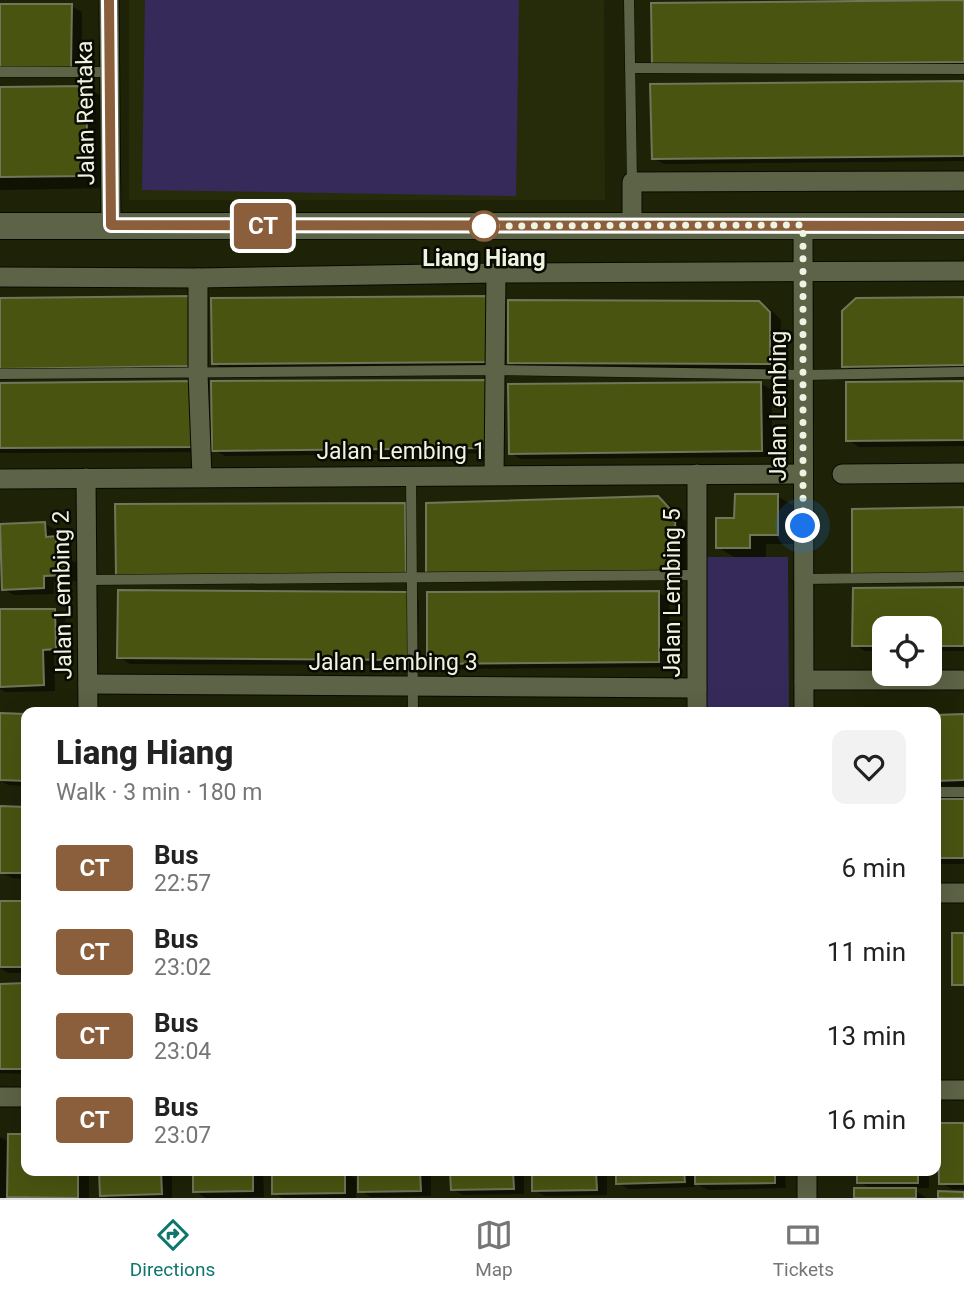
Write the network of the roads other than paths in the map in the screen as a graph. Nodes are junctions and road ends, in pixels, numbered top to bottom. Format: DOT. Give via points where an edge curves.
graph roads {
  1 [pos="109,0"];
  2 [pos="629,0"];
  3 [pos="630,68"];
  4 [pos="964,69"];
  5 [pos="0,72"];
  6 [pos="109,72"];
  7 [pos="632,181"];
  8 [pos="964,181"];
  9 [pos="111,225"];
  10 [pos="803,225"];
  11 [pos="0,226"];
  12 [pos="964,226"];
  13 [pos="632,227"];
  14 [pos="964,271"];
  15 [pos="803,272"];
  16 [pos="496,273"];
  17 [pos="0,277"];
  18 [pos="198,278"];
  19 [pos="494,370"];
  20 [pos="964,372"];
  21 [pos="198,373"];
  22 [pos="0,374"];
  23 [pos="803,375"];
  24 [pos="964,473"];
  25 [pos="696,474"];
  26 [pos="802,474"];
  27 [pos="842,474"];
  28 [pos="411,475"];
  29 [pos="494,475"];
  30 [pos="202,477"];
  31 [pos="86,478"];
  32 [pos="0,479"];
  33 [pos="697,575"];
  34 [pos="964,577"];
  35 [pos="413,578"];
  36 [pos="803,579"];
  37 [pos="87,580"];
  38 [pos="804,680"];
  39 [pos="964,680"];
  40 [pos="88,684"];
  41 [pos="413,687"];
  42 [pos="697,688"];
  43 [pos="88,707"];
  44 [pos="413,707"];
  45 [pos="697,707"];
  46 [pos="804,707"];
  47 [pos="941,792"];
  48 [pos="964,792"];
  49 [pos="941,893"];
  50 [pos="964,893"];
  51 [pos="941,1090"];
  52 [pos="964,1090"];
  53 [pos="0,1097"];
  54 [pos="21,1097"];
  55 [pos="807,1176"];
  56 [pos="807,1198"];
  1 -- 6 [label="street, Jalan Rentaka"];
  2 -- 3 [label="lane"];
  3 -- 4 [label="lane"];
  3 -- 7 [label="lane"];
  5 -- 6 [label="lane"];
  6 -- 9 [label="street, Jalan Rentaka"];
  7 -- 8 [label="street"];
  7 -- 13 [label="street"];
  9 -- 11 [label="street"];
  9 -- 13 [label="street"];
  10 -- 12 [label="street"];
  10 -- 13 [label="street"];
  10 -- 15 [label="street, Jalan Lembing"];
  14 -- 15 [label="street"];
  15 -- 16 [label="street"];
  15 -- 23 [label="street, Jalan Lembing"];
  16 -- 18 [label="street"];
  16 -- 19 [label="street"];
  17 -- 18 [label="street"];
  18 -- 21 [label="street"];
  19 -- 21 [label="lane"];
  19 -- 23 [label="lane"];
  19 -- 29 [label="street"];
  20 -- 23 [label="lane"];
  21 -- 22 [label="lane"];
  21 -- 30 [label="street"];
  23 -- 26 [label="street, Jalan Lembing"];
  24 -- 27 [label="street"];
  25 -- 26 [label="street, Jalan Lembing 1"];
  25 -- 29 [label="street, Jalan Lembing 1"];
  25 -- 33 [label="street, Jalan Lembing 5"];
  26 -- 36 [label="street, Jalan Lembing"];
  28 -- 29 [label="street, Jalan Lembing 1"];
  28 -- 30 [label="street, Jalan Lembing 1"];
  28 -- 35 [label="lane"];
  30 -- 31 [label="street, Jalan Lembing 1"];
  31 -- 32 [label="street, Jalan Lembing 1"];
  31 -- 37 [label="street, Jalan Lembing 2"];
  33 -- 35 [label="lane"];
  33 -- 42 [label="street, Jalan Lembing 5"];
  34 -- 36 [label="lane"];
  35 -- 37 [label="lane"];
  35 -- 41 [label="lane"];
  36 -- 38 [label="street, Jalan Lembing"];
  37 -- 40 [label="street, Jalan Lembing 2"];
  38 -- 39 [label="street"];
  38 -- 46 [label="street, Jalan Lembing"];
  40 -- 41 [label="street, Jalan Lembing 3"];
  40 -- 43 [label="street, Jalan Lembing 2"];
  41 -- 42 [label="street, Jalan Lembing 3"];
  41 -- 44 [label="lane"];
  42 -- 45 [label="street, Jalan Lembing 5"];
  47 -- 48 [label="lane"];
  49 -- 50 [label="street"];
  51 -- 52 [label="street"];
  53 -- 54 [label="street"];
  55 -- 56 [label="street"];
}
